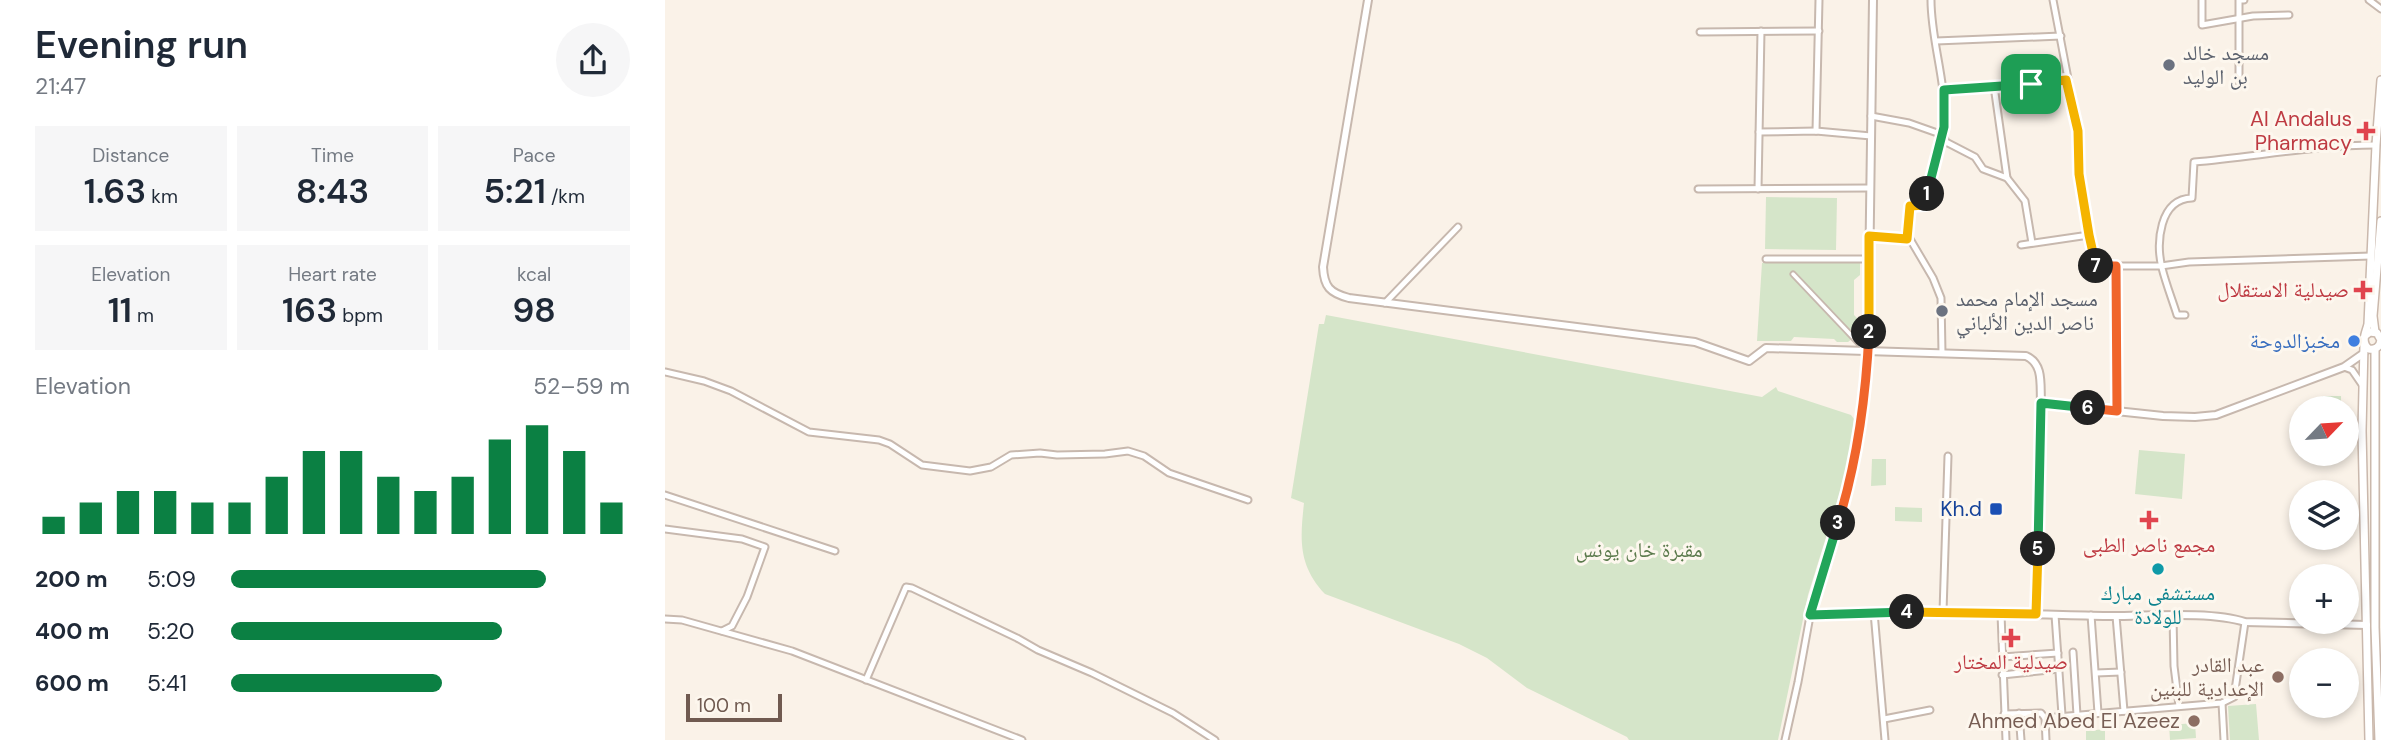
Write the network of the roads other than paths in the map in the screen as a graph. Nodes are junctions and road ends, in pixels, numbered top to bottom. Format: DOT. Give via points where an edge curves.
graph roads {
  1 [pos="1368,0"];
  2 [pos="1819,0"];
  3 [pos="1873,0"];
  4 [pos="1931,0"];
  5 [pos="2053,0"];
  6 [pos="2202,0"];
  7 [pos="2243,0"];
  8 [pos="2369,0"];
  9 [pos="2381,9"];
  10 [pos="2289,15"];
  11 [pos="2240,19"];
  12 [pos="1761,31"];
  13 [pos="1819,31"];
  14 [pos="1700,32"];
  15 [pos="2061,36"];
  16 [pos="1936,41"];
  17 [pos="2066,80"];
  18 [pos="2381,80"];
  19 [pos="2239,82"];
  20 [pos="1994,86"];
  21 [pos="1944,90"];
  22 [pos="1871,116"];
  23 [pos="1817,131"];
  24 [pos="1759,132"];
  25 [pos="1943,135"];
  26 [pos="1871,136"];
  27 [pos="2376,145"];
  28 [pos="2378,173"];
  29 [pos="2007,178"];
  30 [pos="1870,188"];
  31 [pos="1698,189"];
  32 [pos="1758,189"];
  33 [pos="2381,221"];
  34 [pos="1458,227"];
  35 [pos="2089,235"];
  36 [pos="1869,236"];
  37 [pos="1907,239"];
  38 [pos="2032,243"];
  39 [pos="2021,245"];
  40 [pos="2371,256"];
  41 [pos="1766,258"];
  42 [pos="1869,259"];
  43 [pos="2116,266"];
  44 [pos="2161,266"];
  45 [pos="1793,274"];
  46 [pos="2376,277"];
  47 [pos="1385,303"];
  48 [pos="2185,314"];
  49 [pos="2375,332"];
  50 [pos="2366,335"];
  51 [pos="2381,340"];
  52 [pos="2364,349"];
  53 [pos="2375,349"];
  54 [pos="1868,353"];
  55 [pos="1942,354"];
  56 [pos="2344,367"];
  57 [pos="665,372"];
  58 [pos="2363,386"];
  59 [pos="2041,403"];
  60 [pos="2117,411"];
  61 [pos="1948,456"];
  62 [pos="665,495"];
  63 [pos="1248,500"];
  64 [pos="665,529"];
  65 [pos="835,551"];
  66 [pos="2378,574"];
  67 [pos="1818,588"];
  68 [pos="1874,612"];
  69 [pos="1943,612"];
  70 [pos="2001,614"];
  71 [pos="2036,614"];
  72 [pos="1810,615"];
  73 [pos="2055,615"];
  74 [pos="2091,615"];
  75 [pos="2116,616"];
  76 [pos="2173,616"];
  77 [pos="665,620"];
  78 [pos="2245,622"];
  79 [pos="2367,625"];
  80 [pos="722,631"];
  81 [pos="2073,652"];
  82 [pos="2058,653"];
  83 [pos="2032,654"];
  84 [pos="2002,657"];
  85 [pos="2059,670"];
  86 [pos="2033,672"];
  87 [pos="2121,672"];
  88 [pos="2096,673"];
  89 [pos="2002,675"];
  90 [pos="866,680"];
  91 [pos="2222,703"];
  92 [pos="2179,706"];
  93 [pos="1930,710"];
  94 [pos="2124,711"];
  95 [pos="2019,713"];
  96 [pos="2098,713"];
  97 [pos="2004,714"];
  98 [pos="2062,715"];
  99 [pos="2077,715"];
  100 [pos="2045,718"];
  101 [pos="1884,719"];
  102 [pos="1022,740"];
  103 [pos="1215,740"];
  104 [pos="1784,740"];
  105 [pos="1885,740"];
  106 [pos="2006,740"];
  107 [pos="2021,740"];
  108 [pos="2046,740"];
  109 [pos="2224,740"];
  110 [pos="2369,740"];
  111 [pos="2379,740"];
  1 -- 47 [label="street" via="1323,267 1328,289 1338,295"];
  2 -- 13 [label="street"];
  3 -- 22 [label="street"];
  4 -- 16 [label="street"];
  5 -- 15 [label="street"];
  6 -- 11 [label="street" via="2202,25"];
  7 -- 11 [label="street" via="2239,0"];
  8 -- 9 [label="street"];
  10 -- 11 [label="street"];
  11 -- 19 [label="street"];
  12 -- 13 [label="street"];
  12 -- 14 [label="street"];
  12 -- 24 [label="street"];
  13 -- 23 [label="street"];
  15 -- 16 [label="street"];
  15 -- 17 [label="street"];
  16 -- 21 [label="street"];
  17 -- 20 [label="street"];
  17 -- 35 [label="street" via="2078,131 2079,174"];
  18 -- 27 [label="main road"];
  20 -- 21 [label="street"];
  20 -- 29 [label="street"];
  21 -- 25 [label="street"];
  22 -- 25 [label="street"];
  22 -- 26 [label="street"];
  23 -- 24 [label="street"];
  23 -- 26 [label="street"];
  24 -- 32 [label="street"];
  25 -- 29 [label="street" via="1983,169"];
  25 -- 37 [label="street" via="1925,205 1910,206"];
  26 -- 30 [label="street"];
  27 -- 28 [label="main road"];
  27 -- 44 [label="street" via="2193,162 2192,198 2178,200 2162,219"];
  28 -- 40 [label="main road"];
  29 -- 38 [label="street" via="2025,201"];
  30 -- 32 [label="street"];
  30 -- 36 [label="street"];
  31 -- 32 [label="street"];
  33 -- 46 [label="main road"];
  34 -- 47 [label="street"];
  35 -- 38 [label="street"];
  35 -- 43 [label="street" via="2096,266"];
  36 -- 37 [label="street"];
  36 -- 42 [label="street"];
  37 -- 55 [label="street" via="1941,298"];
  38 -- 39 [label="street"];
  40 -- 44 [label="street"];
  40 -- 46 [label="main road"];
  41 -- 42 [label="street"];
  42 -- 54 [label="street"];
  43 -- 44 [label="street"];
  43 -- 60 [label="street"];
  44 -- 48 [label="street" via="2177,315"];
  45 -- 54 [label="street"];
  46 -- 49 [label="main road"];
  46 -- 50 [label="main road"];
  47 -- 54 [label="street" via="1695,342 1749,361 1766,348"];
  49 -- 50 [label="main road"];
  49 -- 51 [label="main road"];
  50 -- 52 [label="main road"];
  51 -- 53 [label="main road"];
  52 -- 53 [label="main road"];
  52 -- 56 [label="street"];
  52 -- 58 [label="main road"];
  53 -- 66 [label="main road"];
  54 -- 55 [label="street"];
  54 -- 67 [label="street" via="1848,492"];
  55 -- 59 [label="street" via="2026,356 2039,367"];
  56 -- 58 [label="street" via="2352,370"];
  56 -- 60 [label="street" via="2216,415"];
  57 -- 63 [label="street" via="731,391 809,432 879,440 922,465 970,471 992,467 1011,455 1128,450 1169,473"];
  58 -- 79 [label="main road"];
  59 -- 60 [label="street"];
  59 -- 71 [label="street"];
  61 -- 69 [label="street"];
  62 -- 65 [label="street"];
  64 -- 80 [label="street" via="765,547 747,597 732,626"];
  66 -- 111 [label="main road"];
  67 -- 72 [label="street"];
  68 -- 69 [label="street"];
  68 -- 72 [label="street"];
  68 -- 101 [label="street"];
  69 -- 70 [label="street"];
  70 -- 71 [label="street"];
  70 -- 84 [label="street"];
  71 -- 73 [label="street"];
  72 -- 104 [label="street"];
  73 -- 74 [label="street"];
  73 -- 82 [label="street"];
  74 -- 75 [label="street"];
  74 -- 88 [label="street"];
  75 -- 76 [label="street"];
  75 -- 87 [label="street"];
  76 -- 78 [label="street"];
  76 -- 92 [label="street"];
  77 -- 80 [label="street"];
  78 -- 79 [label="street"];
  78 -- 91 [label="street" via="2234,697"];
  79 -- 110 [label="main road"];
  80 -- 90 [label="street" via="792,651"];
  81 -- 99 [label="street"];
  82 -- 83 [label="street"];
  82 -- 85 [label="street"];
  83 -- 84 [label="street"];
  83 -- 86 [label="street"];
  84 -- 89 [label="street"];
  85 -- 86 [label="street"];
  85 -- 98 [label="street"];
  86 -- 89 [label="street"];
  87 -- 88 [label="street"];
  87 -- 94 [label="street"];
  88 -- 96 [label="street"];
  89 -- 97 [label="street"];
  90 -- 102 [label="street"];
  90 -- 103 [label="street" via="906,587 912,588 1092,673"];
  91 -- 92 [label="street"];
  91 -- 109 [label="street"];
  92 -- 94 [label="street"];
  93 -- 101 [label="street"];
  94 -- 96 [label="street"];
  95 -- 97 [label="street"];
  95 -- 100 [label="street" via="2041,713"];
  95 -- 107 [label="street"];
  96 -- 99 [label="street"];
  97 -- 106 [label="street"];
  98 -- 99 [label="street"];
  98 -- 100 [label="street"];
  100 -- 108 [label="street"];
  101 -- 105 [label="street"];
}
